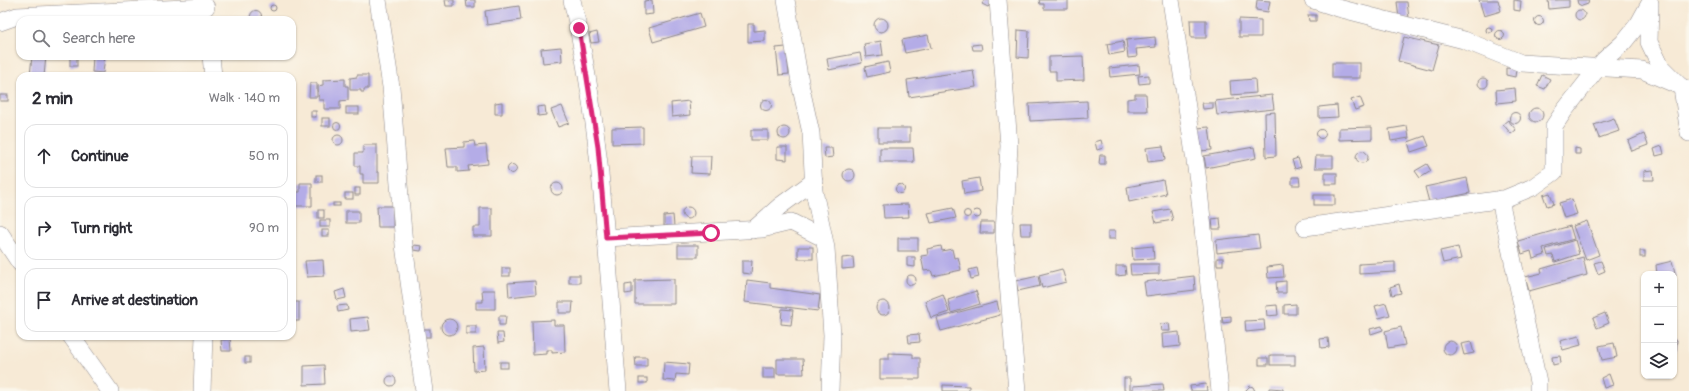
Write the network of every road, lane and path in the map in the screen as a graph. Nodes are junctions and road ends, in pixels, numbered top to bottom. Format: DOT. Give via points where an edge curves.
graph roads {
  1 [pos="378,0"];
  2 [pos="572,0"];
  3 [pos="786,0"];
  4 [pos="998,0"];
  5 [pos="1171,0"];
  6 [pos="1313,0"];
  7 [pos="1650,2"];
  8 [pos="207,9"];
  9 [pos="16,16"];
  10 [pos="17,16"];
  11 [pos="0,22"];
  12 [pos="211,60"];
  13 [pos="1598,68"];
  14 [pos="213,72"];
  15 [pos="1686,89"];
  16 [pos="1689,134"];
  17 [pos="814,181"];
  18 [pos="1500,200"];
  19 [pos="1305,227"];
  20 [pos="753,230"];
  21 [pos="0,232"];
  22 [pos="606,238"];
  23 [pos="824,238"];
  24 [pos="16,257"];
  25 [pos="74,340"];
  26 [pos="204,340"];
  27 [pos="110,391"];
  28 [pos="202,391"];
  29 [pos="424,391"];
  30 [pos="618,391"];
  31 [pos="830,391"];
  32 [pos="1016,391"];
  33 [pos="1220,391"];
  34 [pos="1538,391"];
  1 -- 29 [label="street" via="391,87 404,245"];
  2 -- 22 [label="street" via="579,28 598,147"];
  3 -- 17 [label="street" via="811,132"];
  4 -- 32 [label="street" via="1009,146 1004,234"];
  5 -- 33 [label="street" via="1198,181"];
  6 -- 13 [label="street" via="1464,40 1521,63"];
  7 -- 13 [label="street" via="1639,23"];
  7 -- 15 [label="street" via="1649,42 1661,67"];
  8 -- 10 [label="street"];
  9 -- 11 [label="street"];
  12 -- 14 [label="street"];
  13 -- 15 [label="street" via="1642,70"];
  13 -- 18 [label="street" via="1554,126 1554,172 1533,186"];
  15 -- 16 [label="street"];
  17 -- 20 [label="street"];
  17 -- 23 [label="street"];
  18 -- 19 [label="street"];
  18 -- 34 [label="street"];
  20 -- 22 [label="street"];
  20 -- 23 [label="street" via="792,222"];
  21 -- 24 [label="street"];
  22 -- 30 [label="street"];
  23 -- 31 [label="street" via="832,335"];
  25 -- 27 [label="street"];
  26 -- 28 [label="street"];
}
